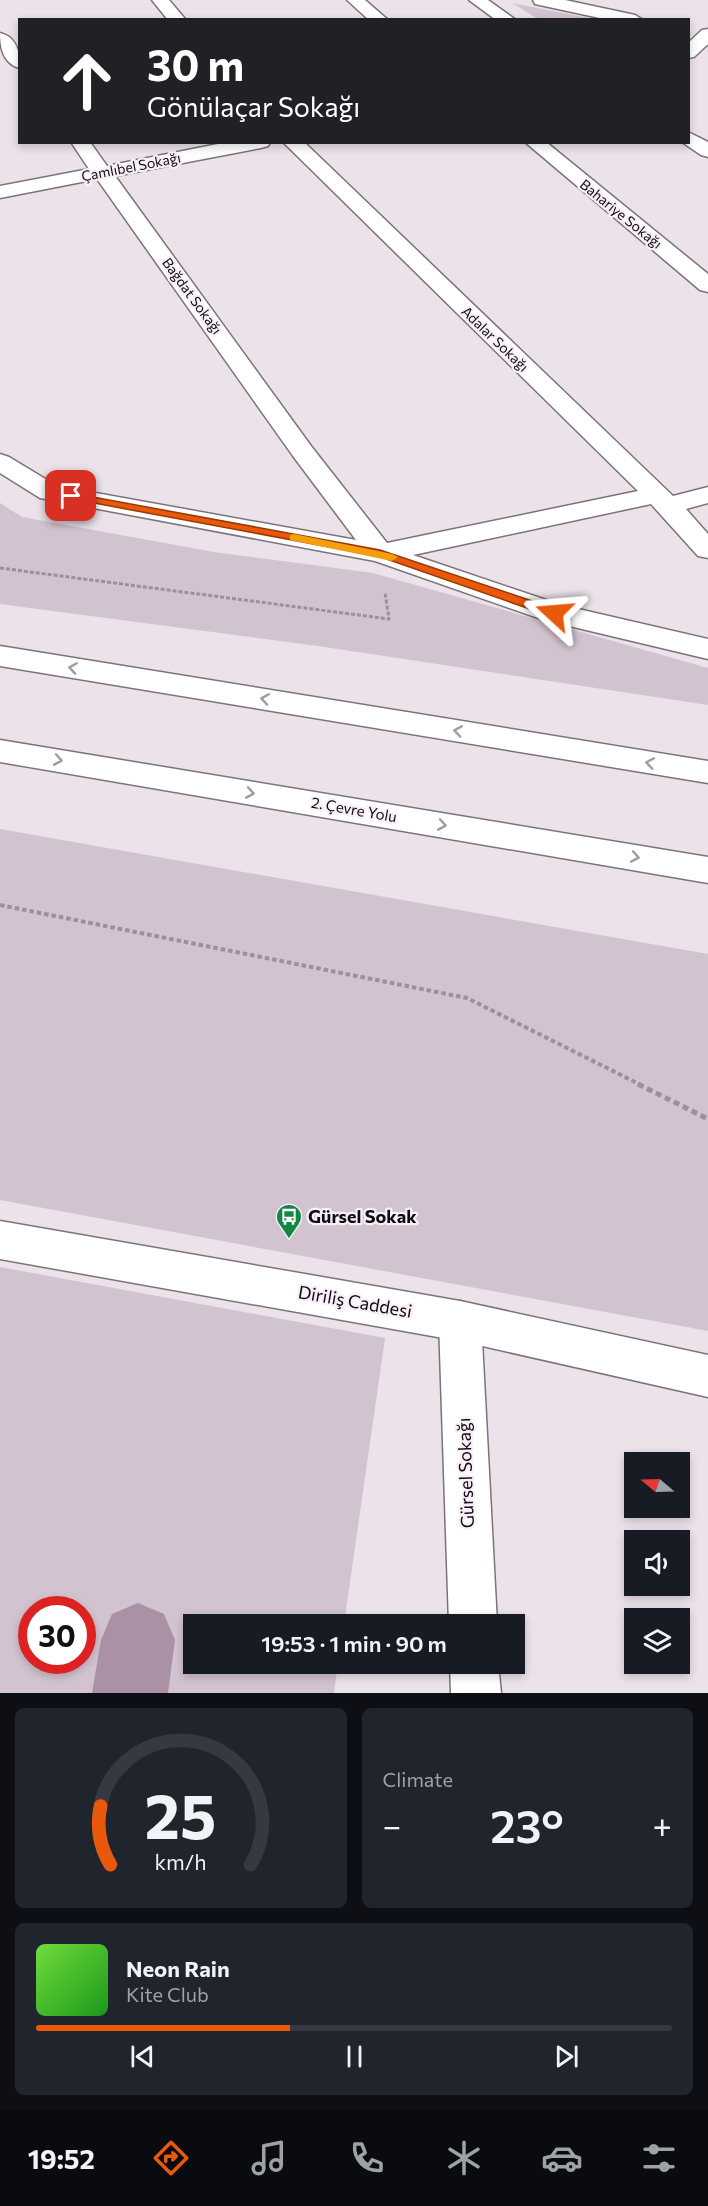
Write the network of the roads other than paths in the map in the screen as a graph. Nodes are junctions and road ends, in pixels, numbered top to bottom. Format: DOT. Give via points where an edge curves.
graph roads {
  1 [pos="160,0"];
  2 [pos="355,0"];
  3 [pos="477,0"];
  4 [pos="541,0"];
  5 [pos="176,18"];
  6 [pos="378,18"];
  7 [pos="505,18"];
  8 [pos="626,18"];
  9 [pos="690,31"];
  10 [pos="708,34"];
  11 [pos="0,38"];
  12 [pos="690,51"];
  13 [pos="18,60"];
  14 [pos="690,139"];
  15 [pos="82,144"];
  16 [pos="250,144"];
  17 [pos="294,144"];
  18 [pos="536,144"];
  19 [pos="708,151"];
  20 [pos="103,172"];
  21 [pos="0,192"];
  22 [pos="708,285"];
  23 [pos="0,462"];
  24 [pos="708,495"];
  25 [pos="662,501"];
  26 [pos="708,550"];
  27 [pos="380,553"];
  28 [pos="708,649"];
  29 [pos="0,656"];
  30 [pos="0,751"];
  31 [pos="708,772"];
  32 [pos="708,870"];
  33 [pos="0,1240"];
  34 [pos="460,1321"];
  35 [pos="708,1376"];
  36 [pos="473,1614"];
  37 [pos="475,1674"];
  38 [pos="476,1693"];
  1 -- 5 [label="main road"];
  2 -- 6 [label="main road"];
  3 -- 7 [label="main road"];
  4 -- 8 [label="main road"];
  9 -- 10 [label="main road"];
  10 -- 12 [label="main road"];
  11 -- 13 [label="main road"];
  14 -- 19 [label="main road"];
  15 -- 20 [label="main road, Bağdat Sokağı"];
  16 -- 20 [label="main road, Çamlıbel Sokağı"];
  17 -- 25 [label="main road, Adalar Sokağı"];
  18 -- 22 [label="main road, Bahariye Sokağı"];
  20 -- 21 [label="main road, Çamlıbel Sokağı"];
  20 -- 27 [label="main road, Bağdat Sokağı" via="302,451"];
  23 -- 27 [label="main road" via="49,492"];
  24 -- 25 [label="main road"];
  25 -- 26 [label="main road, Adalar Sokağı"];
  25 -- 27 [label="main road"];
  27 -- 28 [label="main road" via="554,613"];
  31 -- 29 [label="main road, one-way"];
  30 -- 32 [label="main road, 2. Çevre Yolu, one-way"];
  33 -- 34 [label="main road, Diriliş Caddesi"];
  34 -- 35 [label="main road, Diriliş Caddesi"];
  34 -- 36 [label="main road, Gürsel Sokağı"];
  37 -- 38 [label="main road"];
}
